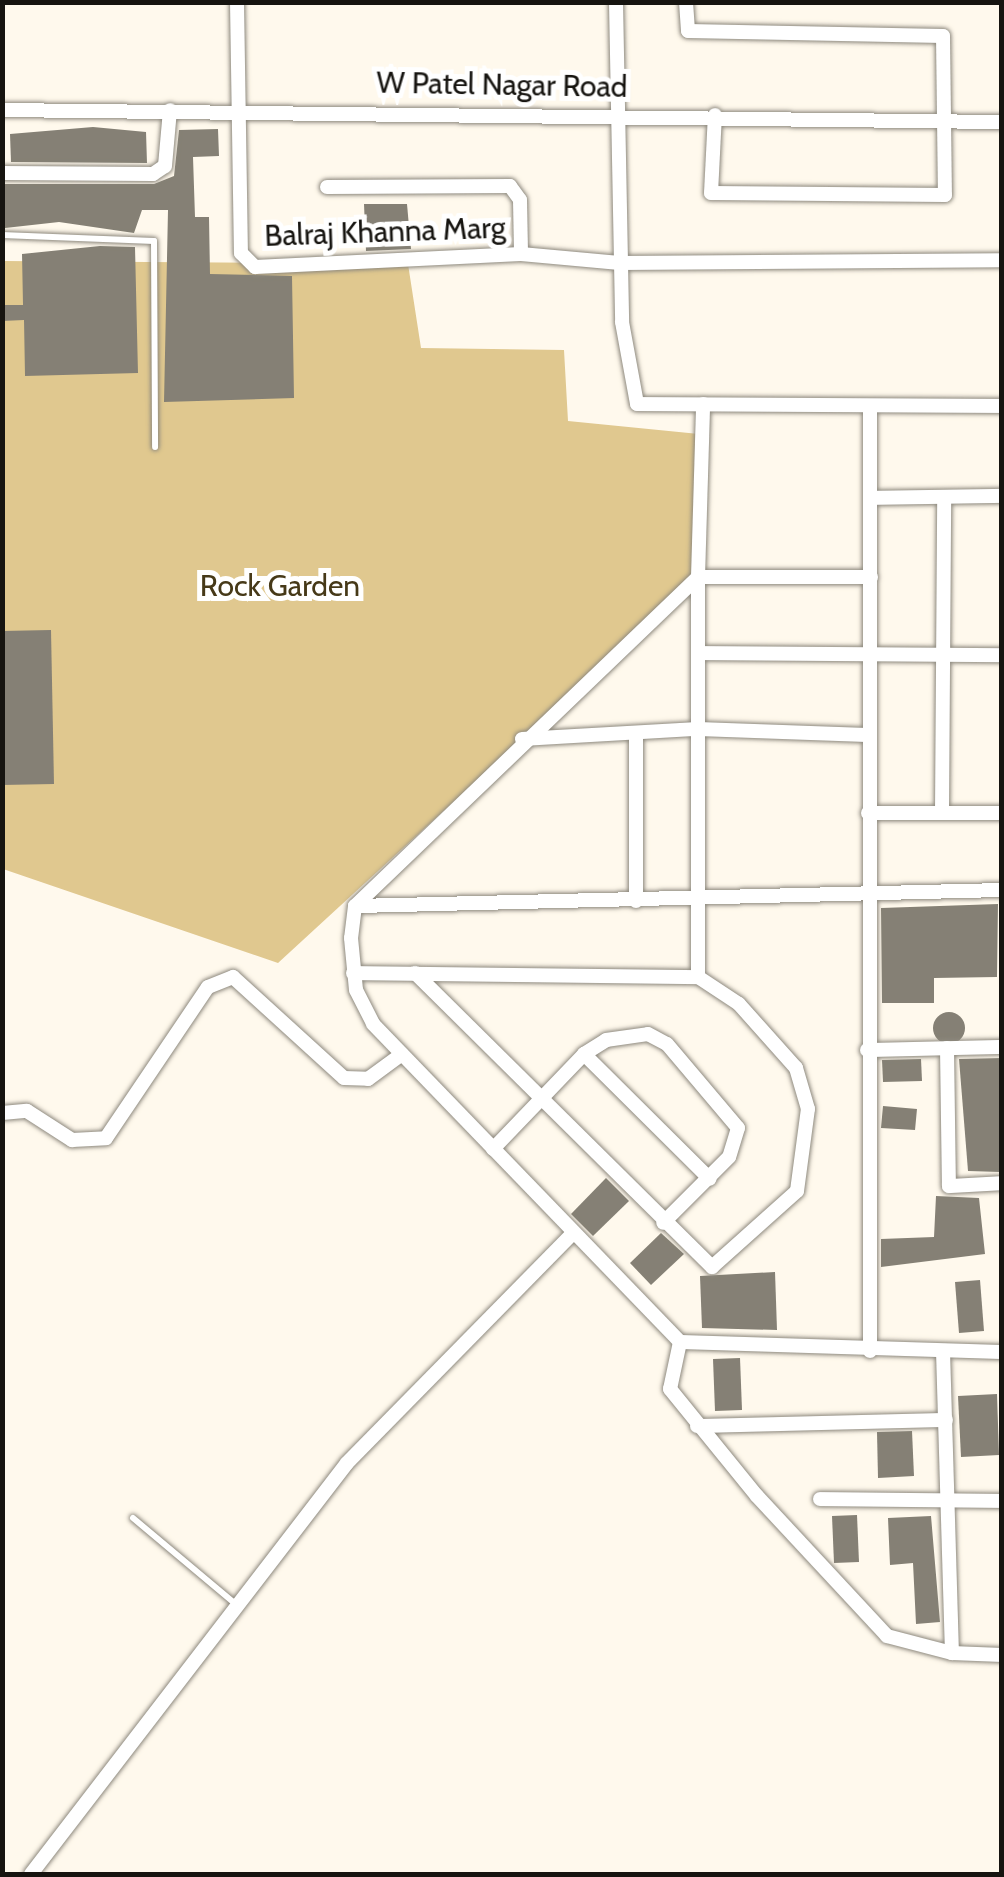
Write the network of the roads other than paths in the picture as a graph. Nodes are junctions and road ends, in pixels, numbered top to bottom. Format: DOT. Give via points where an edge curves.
graph roads {
  1 [pos="237,2"];
  2 [pos="616,2"];
  3 [pos="686,2"];
  4 [pos="2,110"];
  5 [pos="170,110"];
  6 [pos="238,110"];
  7 [pos="621,113"];
  8 [pos="715,115"];
  9 [pos="949,120"];
  10 [pos="1002,122"];
  11 [pos="2,173"];
  12 [pos="327,188"];
  13 [pos="2,235"];
  14 [pos="521,254"];
  15 [pos="1002,260"];
  16 [pos="620,263"];
  17 [pos="703,404"];
  18 [pos="1002,406"];
  19 [pos="870,407"];
  20 [pos="155,447"];
  21 [pos="1002,496"];
  22 [pos="944,497"];
  23 [pos="871,498"];
  24 [pos="698,577"];
  25 [pos="871,577"];
  26 [pos="698,653"];
  27 [pos="1002,655"];
  28 [pos="870,656"];
  29 [pos="944,656"];
  30 [pos="698,730"];
  31 [pos="636,733"];
  32 [pos="868,735"];
  33 [pos="521,739"];
  34 [pos="942,812"];
  35 [pos="1002,812"];
  36 [pos="868,813"];
  37 [pos="1002,890"];
  38 [pos="867,894"];
  39 [pos="700,898"];
  40 [pos="636,901"];
  41 [pos="355,906"];
  42 [pos="353,972"];
  43 [pos="415,972"];
  44 [pos="698,977"];
  45 [pos="1002,1047"];
  46 [pos="946,1048"];
  47 [pos="867,1050"];
  48 [pos="402,1054"];
  49 [pos="584,1054"];
  50 [pos="539,1100"];
  51 [pos="2,1113"];
  52 [pos="493,1149"];
  53 [pos="710,1179"];
  54 [pos="1002,1183"];
  55 [pos="663,1223"];
  56 [pos="572,1234"];
  57 [pos="680,1342"];
  58 [pos="870,1351"];
  59 [pos="943,1351"];
  60 [pos="1002,1352"];
  61 [pos="946,1420"];
  62 [pos="697,1426"];
  63 [pos="820,1498"];
  64 [pos="949,1500"];
  65 [pos="1002,1501"];
  66 [pos="132,1518"];
  67 [pos="239,1606"];
  68 [pos="952,1652"];
  69 [pos="1002,1655"];
  70 [pos="31,1874"];
  1 -- 6 [label="street"];
  2 -- 7 [label="street"];
  3 -- 9 [label="street" via="688,31 943,36"];
  4 -- 5 [label="street, W Patel Nagar Road"];
  5 -- 6 [label="street, W Patel Nagar Road"];
  5 -- 11 [label="street" via="165,166 154,174"];
  6 -- 7 [label="street, W Patel Nagar Road"];
  6 -- 14 [label="street, Balraj Khanna Marg" via="245,264"];
  7 -- 8 [label="street, W Patel Nagar Road"];
  7 -- 16 [label="street"];
  8 -- 9 [label="street, W Patel Nagar Road"];
  8 -- 9 [label="street" via="711,193 945,195"];
  9 -- 10 [label="street, W Patel Nagar Road"];
  12 -- 14 [label="street" via="510,186 520,200"];
  13 -- 20 [label="lane" via="154,241"];
  14 -- 16 [label="street, Balraj Khanna Marg"];
  15 -- 16 [label="street, Balraj Khanna Marg"];
  16 -- 17 [label="street" via="631,394 648,407"];
  17 -- 19 [label="street"];
  17 -- 24 [label="street"];
  18 -- 19 [label="street"];
  19 -- 23 [label="street"];
  21 -- 22 [label="street"];
  22 -- 23 [label="street"];
  22 -- 29 [label="street"];
  23 -- 25 [label="street"];
  24 -- 25 [label="street"];
  24 -- 26 [label="street"];
  24 -- 33 [label="street"];
  25 -- 28 [label="street"];
  26 -- 28 [label="street"];
  26 -- 30 [label="street"];
  27 -- 29 [label="street"];
  28 -- 29 [label="street"];
  28 -- 32 [label="street"];
  29 -- 34 [label="street"];
  30 -- 31 [label="street"];
  30 -- 32 [label="street"];
  30 -- 39 [label="street"];
  31 -- 33 [label="street"];
  31 -- 40 [label="street"];
  32 -- 36 [label="street"];
  33 -- 41 [label="street"];
  34 -- 35 [label="street"];
  34 -- 36 [label="street"];
  36 -- 38 [label="street"];
  37 -- 38 [label="street"];
  38 -- 39 [label="street"];
  38 -- 47 [label="street"];
  39 -- 40 [label="street"];
  39 -- 44 [label="street"];
  40 -- 41 [label="street"];
  41 -- 42 [label="street"];
  42 -- 43 [label="street"];
  42 -- 48 [label="street" via="373,1024"];
  43 -- 44 [label="street"];
  43 -- 50 [label="street"];
  44 -- 55 [label="street" via="739,1004 796,1068 808,1133 797,1191 718,1265 706,1267"];
  45 -- 46 [label="street"];
  46 -- 47 [label="street"];
  46 -- 54 [label="street" via="949,1186"];
  47 -- 58 [label="street"];
  48 -- 51 [label="street" via="368,1079 344,1078 233,977 208,988 106,1138 72,1140 27,1111"];
  48 -- 52 [label="street"];
  49 -- 50 [label="street"];
  49 -- 53 [label="street"];
  49 -- 53 [label="street" via="629,1033 667,1044 738,1128"];
  50 -- 52 [label="street"];
  50 -- 55 [label="street"];
  52 -- 56 [label="street"];
  53 -- 55 [label="street"];
  56 -- 57 [label="street"];
  56 -- 67 [label="street" via="408,1394"];
  57 -- 58 [label="street"];
  57 -- 62 [label="street" via="668,1382"];
  58 -- 59 [label="street"];
  59 -- 60 [label="street"];
  59 -- 61 [label="street"];
  61 -- 62 [label="street"];
  61 -- 64 [label="street"];
  62 -- 68 [label="street" via="882,1632"];
  63 -- 64 [label="street"];
  64 -- 65 [label="street"];
  64 -- 68 [label="street"];
  66 -- 67 [label="lane"];
  67 -- 70 [label="street"];
  68 -- 69 [label="street"];
}
